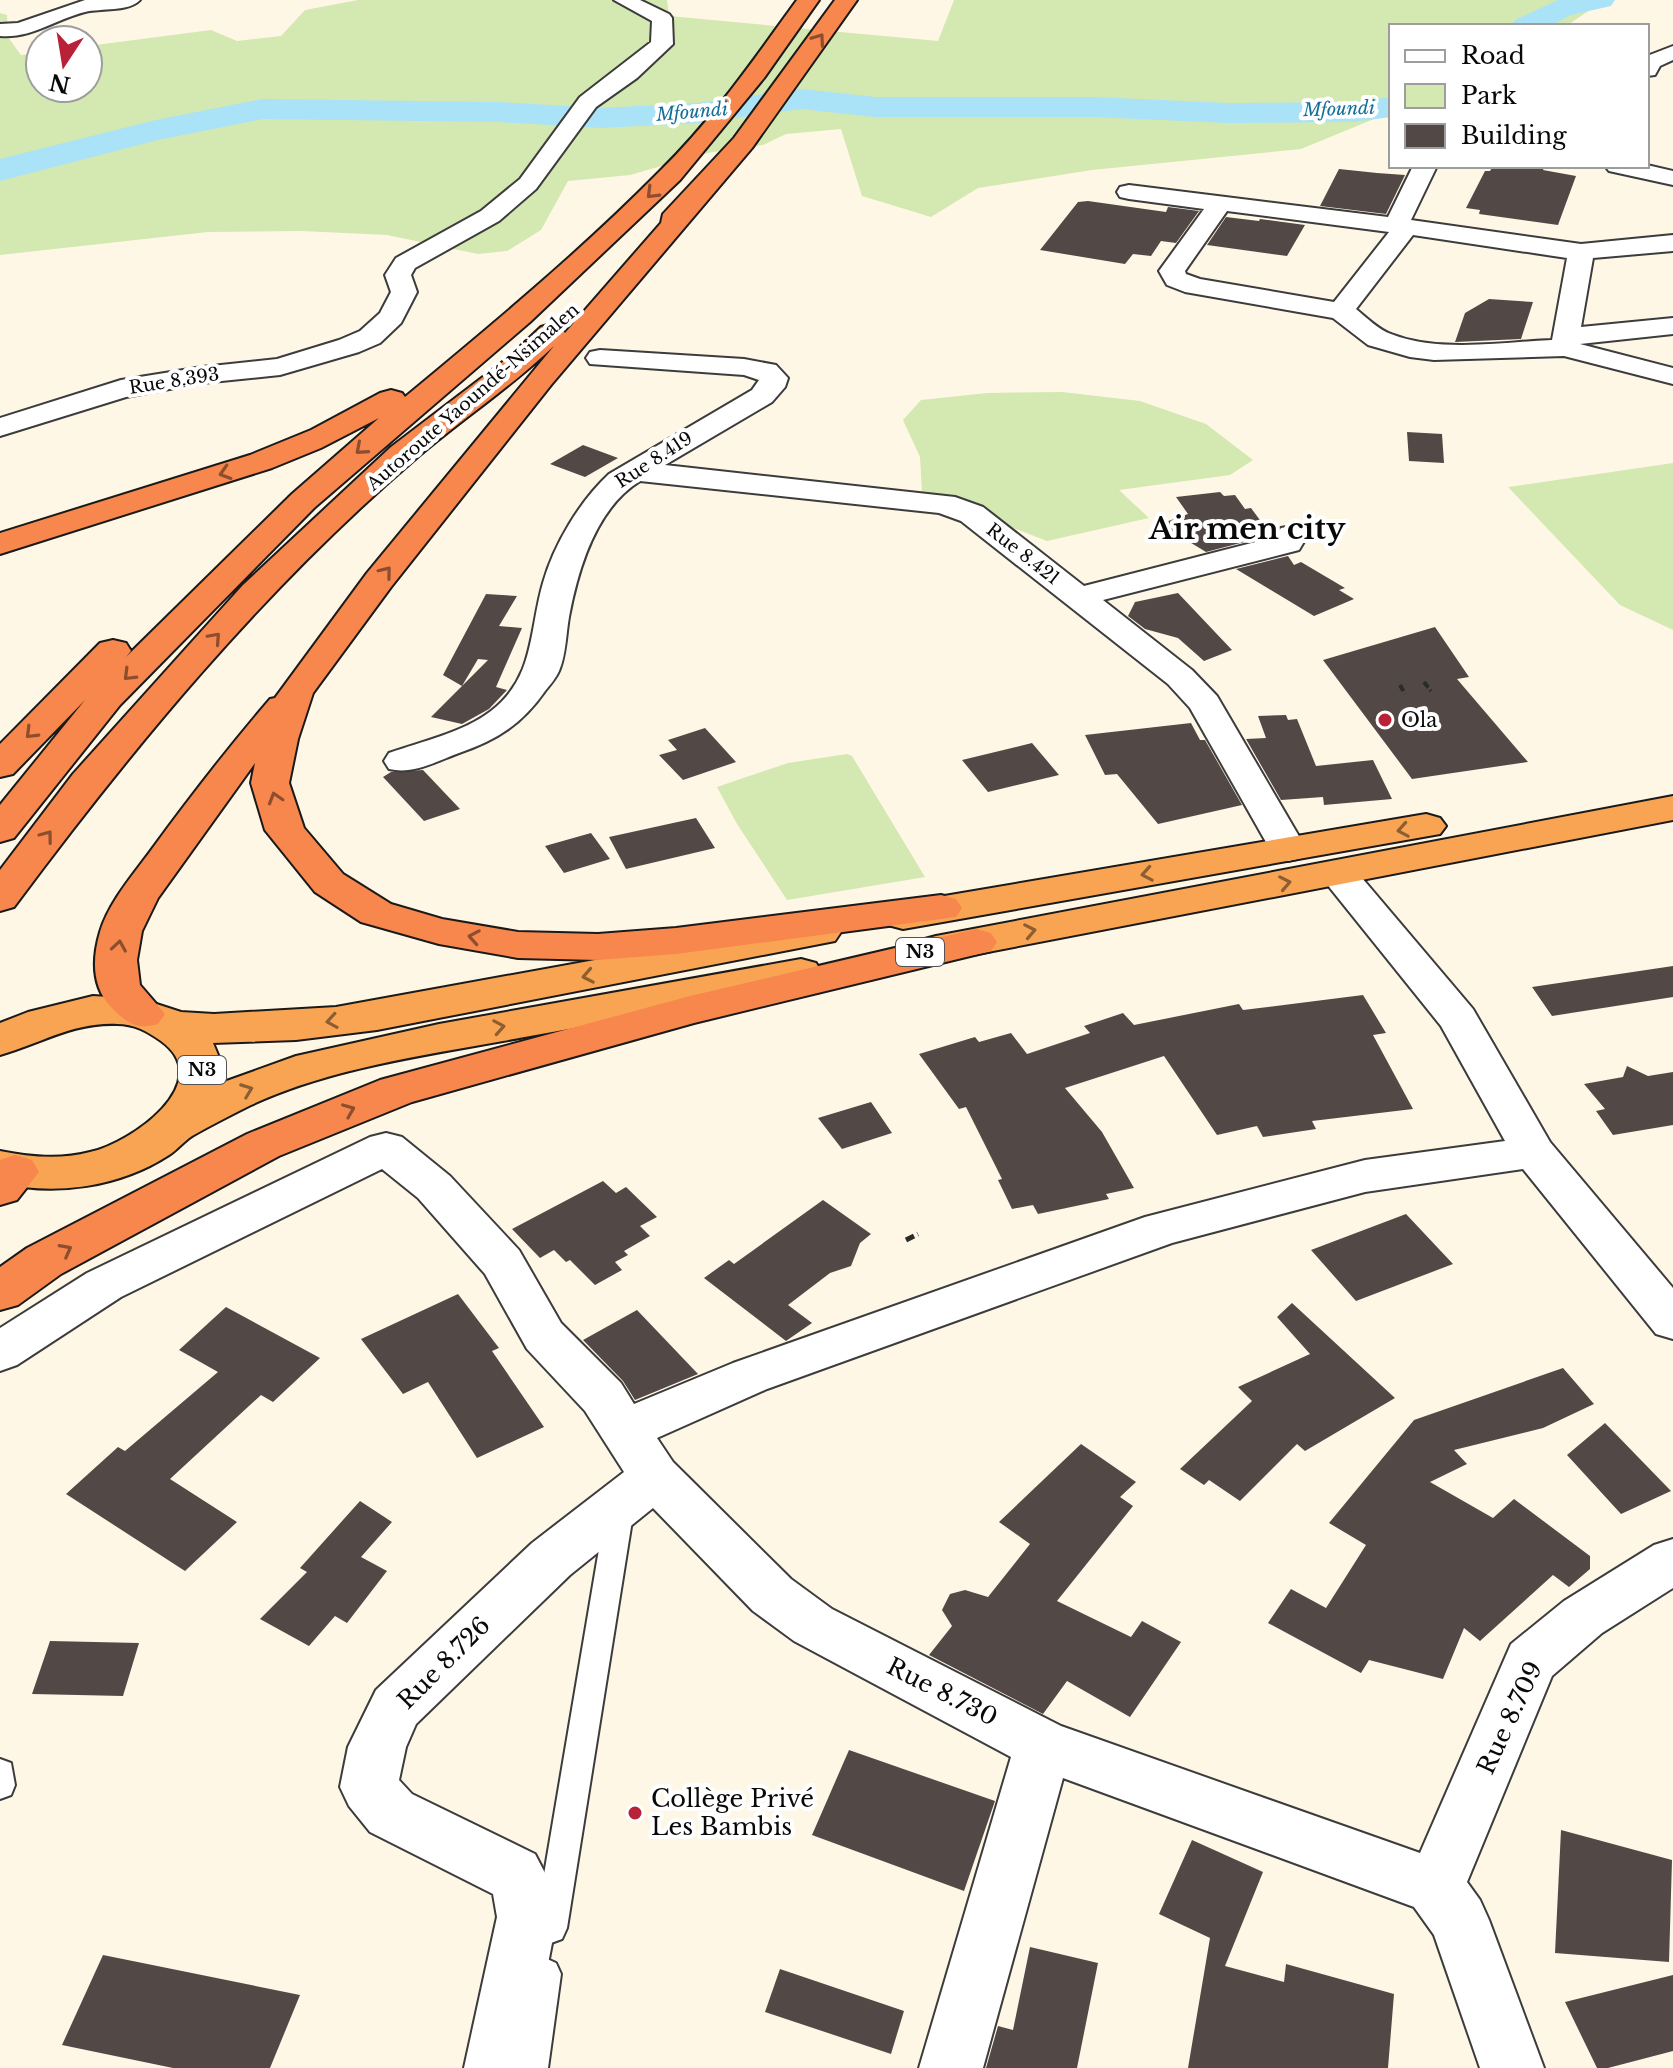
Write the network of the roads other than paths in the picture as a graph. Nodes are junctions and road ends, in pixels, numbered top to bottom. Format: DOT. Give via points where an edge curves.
graph roads {
  1 [pos="130,0"];
  2 [pos="624,0"];
  3 [pos="808,0"];
  4 [pos="846,0"];
  5 [pos="93,2"];
  6 [pos="0,30"];
  7 [pos="1673,52"];
  8 [pos="1649,67"];
  9 [pos="1424,168"];
  10 [pos="1626,168"];
  11 [pos="1673,178"];
  12 [pos="1129,192"];
  13 [pos="694,200"];
  14 [pos="1221,203"];
  15 [pos="1401,226"];
  16 [pos="1673,243"];
  17 [pos="1581,252"];
  18 [pos="547,288"];
  19 [pos="1341,311"];
  20 [pos="1673,326"];
  21 [pos="1565,342"];
  22 [pos="600,358"];
  23 [pos="1673,376"];
  24 [pos="0,427"];
  25 [pos="635,471"];
  26 [pos="303,501"];
  27 [pos="1292,535"];
  28 [pos="0,544"];
  29 [pos="1078,597"];
  30 [pos="295,692"];
  31 [pos="402,761"];
  32 [pos="0,766"];
  33 [pos="1673,782"];
  34 [pos="1673,808"];
  35 [pos="0,830"];
  36 [pos="1288,850"];
  37 [pos="1337,873"];
  38 [pos="0,898"];
  39 [pos="941,908"];
  40 [pos="976,942"];
  41 [pos="158,1020"];
  42 [pos="0,1040"];
  43 [pos="177,1125"];
  44 [pos="1534,1152"];
  45 [pos="5,1176"];
  46 [pos="0,1292"];
  47 [pos="1673,1321"];
  48 [pos="0,1352"];
  49 [pos="624,1430"];
  50 [pos="638,1492"];
  51 [pos="1673,1561"];
  52 [pos="1043,1745"];
  53 [pos="0,1773"];
  54 [pos="0,1785"];
  55 [pos="1435,1887"];
  56 [pos="496,2068"];
  57 [pos="531,2068"];
  58 [pos="951,2068"];
  59 [pos="1512,2068"];
  1 -- 5 [label="street"];
  2 -- 24 [label="street, Rue 8.393" via="662,18 662,44 588,102 528,184 500,208 405,263 398,275 404,292 392,317 370,337 280,367 121,389"];
  3 -- 18 [label="highway, Autoroute Yaoundé-Nsimalen, one-way" via="705,136 629,216"];
  13 -- 4 [label="highway, Autoroute Yaoundé-Nsimalen, one-way"];
  5 -- 6 [label="street" via="27,27"];
  7 -- 8 [label="street"];
  9 -- 15 [label="street"];
  10 -- 11 [label="street"];
  12 -- 14 [label="street"];
  30 -- 13 [label="highway, one-way" via="522,402"];
  38 -- 13 [label="highway, Autoroute Yaoundé-Nsimalen, one-way" via="87,782 255,592 402,454 519,363"];
  14 -- 15 [label="street"];
  14 -- 19 [label="street" via="1172,271 1176,279"];
  15 -- 17 [label="street"];
  15 -- 19 [label="street"];
  16 -- 17 [label="street"];
  17 -- 21 [label="street"];
  18 -- 26 [label="highway, Autoroute Yaoundé-Nsimalen, one-way"];
  18 -- 28 [label="highway, one-way" via="395,397 298,447"];
  19 -- 21 [label="street" via="1378,339 1410,349 1434,352"];
  20 -- 21 [label="street"];
  21 -- 23 [label="street"];
  22 -- 25 [label="street, Rue 8.419" via="744,367 774,378 762,396"];
  25 -- 29 [label="street, Rue 8.421" via="960,508"];
  25 -- 31 [label="street, Rue 8.419" via="602,497 575,544 559,582 542,671 519,703 476,735"];
  26 -- 32 [label="highway, one-way" via="237,542 129,635"];
  26 -- 35 [label="highway, Autoroute Yaoundé-Nsimalen, one-way" via="107,697"];
  27 -- 29 [label="street" via="1288,543"];
  29 -- 36 [label="street, Rue 8.421" via="1205,703"];
  39 -- 30 [label="highway, one-way" via="598,947 518,945 376,913 329,883 285,830 270,783"];
  41 -- 30 [label="highway, one-way" via="119,989 121,931 138,897 221,782"];
  33 -- 36 [label="highway, N3, one-way"];
  34 -- 37 [label="highway, N3"];
  36 -- 39 [label="highway, N3, one-way"];
  40 -- 37 [label="highway, N3, one-way"];
  37 -- 44 [label="street" via="1458,1019"];
  39 -- 41 [label="highway, N3, one-way" via="337,1021 256,1030"];
  43 -- 40 [label="highway, N3, one-way" via="296,1071 439,1038"];
  46 -- 40 [label="highway, one-way" via="44,1261 263,1145 396,1091 690,1010"];
  41 -- 42 [label="highway, N3" via="106,1010 69,1014"];
  41 -- 43 [label="highway, N3" via="193,1045 202,1069 197,1096"];
  43 -- 45 [label="highway, N3" via="144,1149 103,1167"];
  44 -- 47 [label="street"];
  44 -- 49 [label="street" via="1365,1176 1161,1229 750,1376"];
  48 -- 49 [label="street, Rue 8.730" via="104,1285 386,1148 434,1187 502,1262 544,1336 603,1397"];
  49 -- 50 [label="street, Rue 8.730"];
  50 -- 52 [label="street, Rue 8.730" via="813,1625"];
  50 -- 56 [label="street, Rue 8.726" via="551,1559 396,1707 377,1747 369,1787 391,1813 514,1874 525,1892 527,1917"];
  50 -- 57 [label="lane" via="566,1825"];
  51 -- 55 [label="street, Rue 8.709" via="1583,1617 1531,1661"];
  52 -- 55 [label="street, Rue 8.730"];
  52 -- 58 [label="street"];
  53 -- 54 [label="lane"];
  55 -- 59 [label="street" via="1459,1920"];
}
